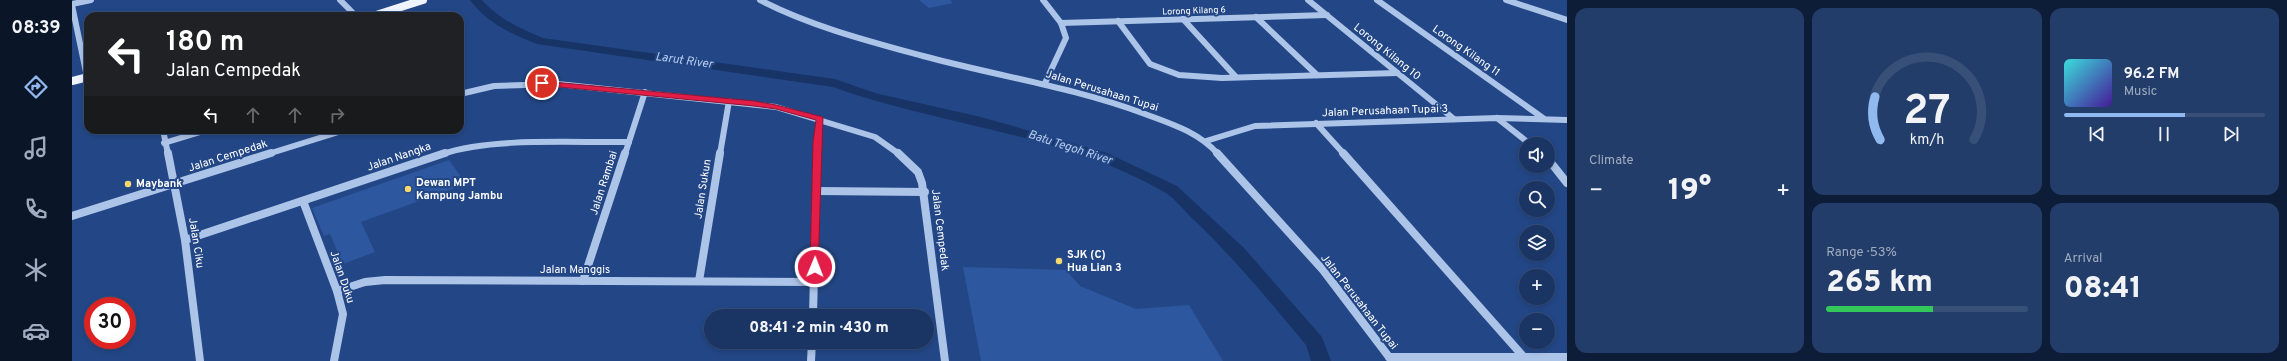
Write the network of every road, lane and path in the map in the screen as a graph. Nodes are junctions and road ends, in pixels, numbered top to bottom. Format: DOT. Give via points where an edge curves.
graph roads {
  1 [pos="91,0"];
  2 [pos="340,0"];
  3 [pos="405,0"];
  4 [pos="423,0"];
  5 [pos="760,0"];
  6 [pos="1043,0"];
  7 [pos="1308,0"];
  8 [pos="1377,0"];
  9 [pos="1506,0"];
  10 [pos="413,4"];
  11 [pos="72,5"];
  12 [pos="352,12"];
  13 [pos="390,12"];
  14 [pos="1327,15"];
  15 [pos="1256,17"];
  16 [pos="1184,19"];
  17 [pos="1567,20"];
  18 [pos="1118,21"];
  19 [pos="1061,23"];
  20 [pos="75,37"];
  21 [pos="84,65"];
  22 [pos="1397,73"];
  23 [pos="1317,75"];
  24 [pos="1236,78"];
  25 [pos="84,79"];
  26 [pos="84,80"];
  27 [pos="72,81"];
  28 [pos="1045,83"];
  29 [pos="72,84"];
  30 [pos="645,92"];
  31 [pos="464,93"];
  32 [pos="729,101"];
  33 [pos="1497,118"];
  34 [pos="1544,118"];
  35 [pos="820,119"];
  36 [pos="1454,119"];
  37 [pos="1567,120"];
  38 [pos="1316,123"];
  39 [pos="163,134"];
  40 [pos="194,134"];
  41 [pos="333,134"];
  42 [pos="1521,137"];
  43 [pos="1206,141"];
  44 [pos="629,142"];
  45 [pos="164,143"];
  46 [pos="1555,168"];
  47 [pos="1567,183"];
  48 [pos="175,185"];
  49 [pos="816,191"];
  50 [pos="925,192"];
  51 [pos="303,202"];
  52 [pos="72,216"];
  53 [pos="185,240"];
  54 [pos="583,281"];
  55 [pos="699,281"];
  56 [pos="815,282"];
  57 [pos="338,291"];
  58 [pos="813,309"];
  59 [pos="812,349"];
  60 [pos="1522,355"];
  61 [pos="1567,356"];
  62 [pos="1390,359"];
  63 [pos="200,361"];
  64 [pos="334,361"];
  65 [pos="811,361"];
  66 [pos="945,361"];
  1 -- 11 [label="street"];
  2 -- 12 [label="street"];
  3 -- 10 [label="street"];
  4 -- 10 [label="main road"];
  5 -- 28 [label="street, Jalan Perusahaan Tupai" via="793,16 923,56"];
  6 -- 19 [label="street"];
  7 -- 14 [label="street, Lorong Kilang 10"];
  8 -- 34 [label="street, Lorong Kilang 11"];
  9 -- 17 [label="street"];
  10 -- 13 [label="main road"];
  11 -- 20 [label="street"];
  14 -- 15 [label="street, Lorong Kilang 6"];
  14 -- 22 [label="street, Lorong Kilang 10"];
  15 -- 16 [label="street, Lorong Kilang 6"];
  15 -- 23 [label="street"];
  16 -- 18 [label="street, Lorong Kilang 6"];
  16 -- 24 [label="street"];
  18 -- 19 [label="street, Lorong Kilang 6"];
  18 -- 24 [label="street" via="1150,64 1158,68 1193,77"];
  19 -- 28 [label="street" via="1066,38"];
  20 -- 21 [label="street"];
  22 -- 23 [label="street"];
  22 -- 36 [label="street, Lorong Kilang 10"];
  23 -- 24 [label="street"];
  25 -- 27 [label="main road"];
  26 -- 29 [label="main road"];
  28 -- 43 [label="street, Jalan Perusahaan Tupai" via="1122,105 1173,124"];
  30 -- 31 [label="street, Jalan Cempedak" via="527,83 494,86"];
  30 -- 32 [label="street, Jalan Cempedak"];
  30 -- 44 [label="street, Jalan Rambai"];
  32 -- 35 [label="street, Jalan Cempedak" via="776,107"];
  32 -- 55 [label="street, Jalan Sukun"];
  33 -- 34 [label="street, Jalan Perusahaan Tupai 3"];
  33 -- 36 [label="street, Jalan Perusahaan Tupai 3"];
  33 -- 42 [label="street"];
  34 -- 37 [label="street, Jalan Perusahaan Tupai 3"];
  35 -- 49 [label="street"];
  35 -- 50 [label="street, Jalan Cempedak" via="859,130 888,145 918,172"];
  36 -- 38 [label="street, Jalan Perusahaan Tupai 3"];
  38 -- 43 [label="street, Jalan Perusahaan Tupai 3" via="1243,128"];
  38 -- 60 [label="street"];
  39 -- 45 [label="street, Jalan Ciku"];
  40 -- 45 [label="street"];
  41 -- 48 [label="street, Jalan Cempedak"];
  43 -- 62 [label="street, Jalan Perusahaan Tupai" via="1323,270"];
  44 -- 51 [label="street, Jalan Nangka" via="501,144 458,149"];
  44 -- 54 [label="street, Jalan Rambai"];
  45 -- 48 [label="street, Jalan Ciku"];
  46 -- 47 [label="street"];
  48 -- 52 [label="street, Jalan Cempedak"];
  48 -- 53 [label="street, Jalan Ciku"];
  49 -- 50 [label="street"];
  49 -- 56 [label="street"];
  50 -- 66 [label="street, Jalan Cempedak"];
  51 -- 53 [label="street, Jalan Nangka"];
  51 -- 57 [label="street, Jalan Duku"];
  53 -- 63 [label="street, Jalan Ciku"];
  54 -- 55 [label="street, Jalan Manggis"];
  54 -- 57 [label="street, Jalan Manggis" via="385,280 365,282"];
  55 -- 56 [label="street, Jalan Manggis"];
  56 -- 58 [label="street"];
  57 -- 64 [label="street, Jalan Duku" via="343,314"];
  59 -- 65 [label="street"];
  60 -- 61 [label="street"];
  60 -- 62 [label="street"];
}
